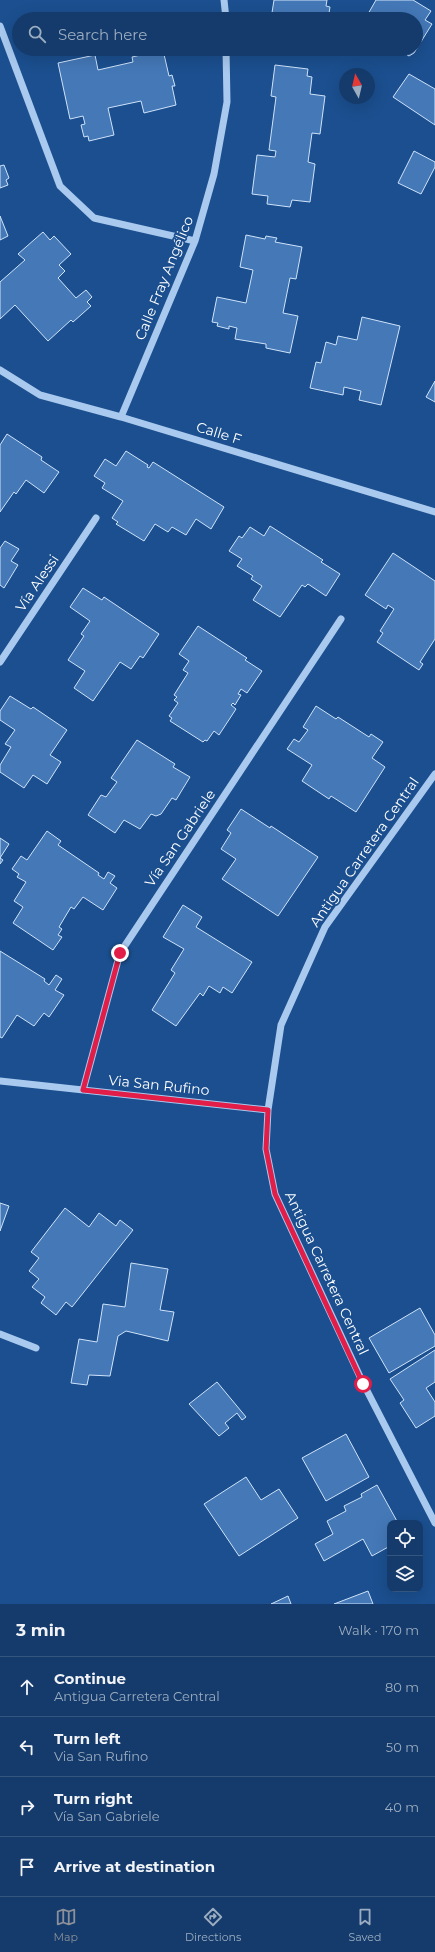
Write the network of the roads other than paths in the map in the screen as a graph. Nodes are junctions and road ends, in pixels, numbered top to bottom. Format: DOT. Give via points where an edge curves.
graph roads {
  1 [pos="224,0"];
  2 [pos="225,12"];
  3 [pos="0,26"];
  4 [pos="226,56"];
  5 [pos="195,241"];
  6 [pos="0,370"];
  7 [pos="121,417"];
  8 [pos="435,512"];
  9 [pos="96,518"];
  10 [pos="341,619"];
  11 [pos="0,662"];
  12 [pos="435,774"];
  13 [pos="0,1081"];
  14 [pos="83,1090"];
  15 [pos="268,1110"];
  16 [pos="0,1334"];
  17 [pos="36,1348"];
  18 [pos="435,1523"];
  1 -- 2 [label="street"];
  3 -- 5 [label="street" via="60,186 94,218"];
  4 -- 5 [label="street, Calle Fray Angélico" via="227,102 214,174"];
  5 -- 7 [label="street, Calle Fray Angélico"];
  6 -- 7 [label="street, Calle F" via="40,395"];
  7 -- 8 [label="street, Calle F"];
  9 -- 11 [label="street, Vía Alessi"];
  10 -- 14 [label="street, Vía San Gabriele" via="120,953"];
  12 -- 15 [label="street, Antigua Carretera Central" via="324,927 281,1025"];
  13 -- 14 [label="street, Via San Rufino"];
  14 -- 15 [label="street, Via San Rufino"];
  15 -- 18 [label="street, Antigua Carretera Central" via="266,1149 275,1194 363,1384"];
  16 -- 17 [label="street"];
}
